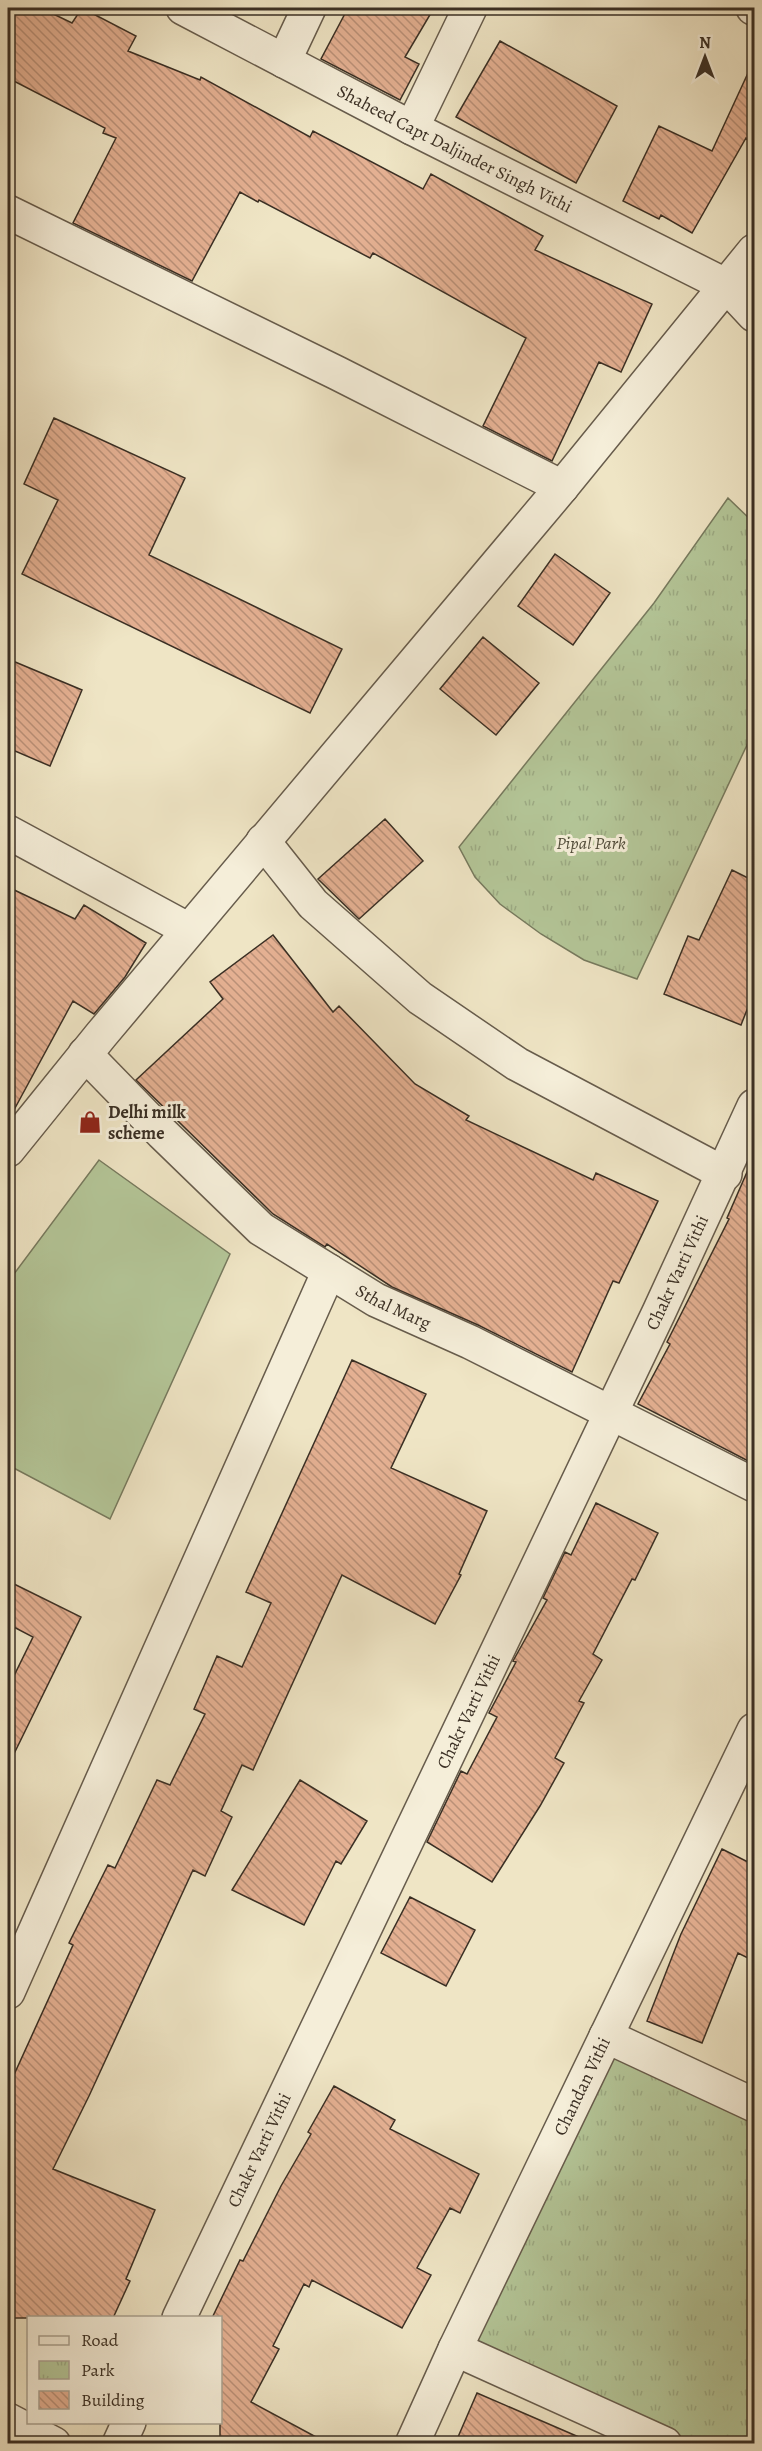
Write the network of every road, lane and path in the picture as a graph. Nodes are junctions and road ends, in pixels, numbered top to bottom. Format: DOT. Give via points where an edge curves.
graph roads {
  1 [pos="183,8"];
  2 [pos="309,8"];
  3 [pos="470,8"];
  4 [pos="284,61"];
  5 [pos="412,128"];
  6 [pos="8,212"];
  7 [pos="754,250"];
  8 [pos="727,286"];
  9 [pos="754,315"];
  10 [pos="562,486"];
  11 [pos="8,832"];
  12 [pos="263,841"];
  13 [pos="189,930"];
  14 [pos="85,1054"];
  15 [pos="754,1106"];
  16 [pos="9,1147"];
  17 [pos="725,1174"];
  18 [pos="328,1271"];
  19 [pos="611,1413"];
  20 [pos="754,1485"];
  21 [pos="754,1730"];
  22 [pos="743,1783"];
  23 [pos="8,1992"];
  24 [pos="606,2037"];
  25 [pos="754,2104"];
  26 [pos="180,2316"];
  27 [pos="455,2349"];
  28 [pos="8,2420"];
  29 [pos="128,2424"];
  30 [pos="54,2444"];
  31 [pos="119,2444"];
  32 [pos="412,2444"];
  33 [pos="665,2444"];
  1 -- 4 [label="street, Shaheed Capt Daljinder Singh Vithi"];
  2 -- 4 [label="street"];
  3 -- 5 [label="street"];
  4 -- 5 [label="street, Shaheed Capt Daljinder Singh Vithi"];
  5 -- 8 [label="street, Shaheed Capt Daljinder Singh Vithi"];
  6 -- 10 [label="street"];
  7 -- 8 [label="street"];
  8 -- 9 [label="street"];
  8 -- 10 [label="street"];
  10 -- 12 [label="street"];
  11 -- 13 [label="street"];
  12 -- 13 [label="street"];
  12 -- 17 [label="street" via="313,904 420,998 517,1064"];
  13 -- 14 [label="street"];
  14 -- 16 [label="street"];
  14 -- 18 [label="street, Sthal Marg" via="261,1229"];
  15 -- 17 [label="street, Chakr Varti Vithi"];
  17 -- 19 [label="street, Chakr Varti Vithi"];
  18 -- 19 [label="street, Sthal Marg" via="376,1300"];
  18 -- 23 [label="street"];
  19 -- 20 [label="street, Sthal Marg"];
  19 -- 26 [label="street, Chakr Varti Vithi"];
  21 -- 22 [label="street, Chandan Vithi"];
  22 -- 24 [label="street, Chandan Vithi"];
  24 -- 25 [label="street"];
  24 -- 27 [label="street, Chandan Vithi"];
  27 -- 32 [label="street, Chandan Vithi"];
  27 -- 33 [label="street"];
  28 -- 30 [label="street"];
  29 -- 31 [label="street"];
}
